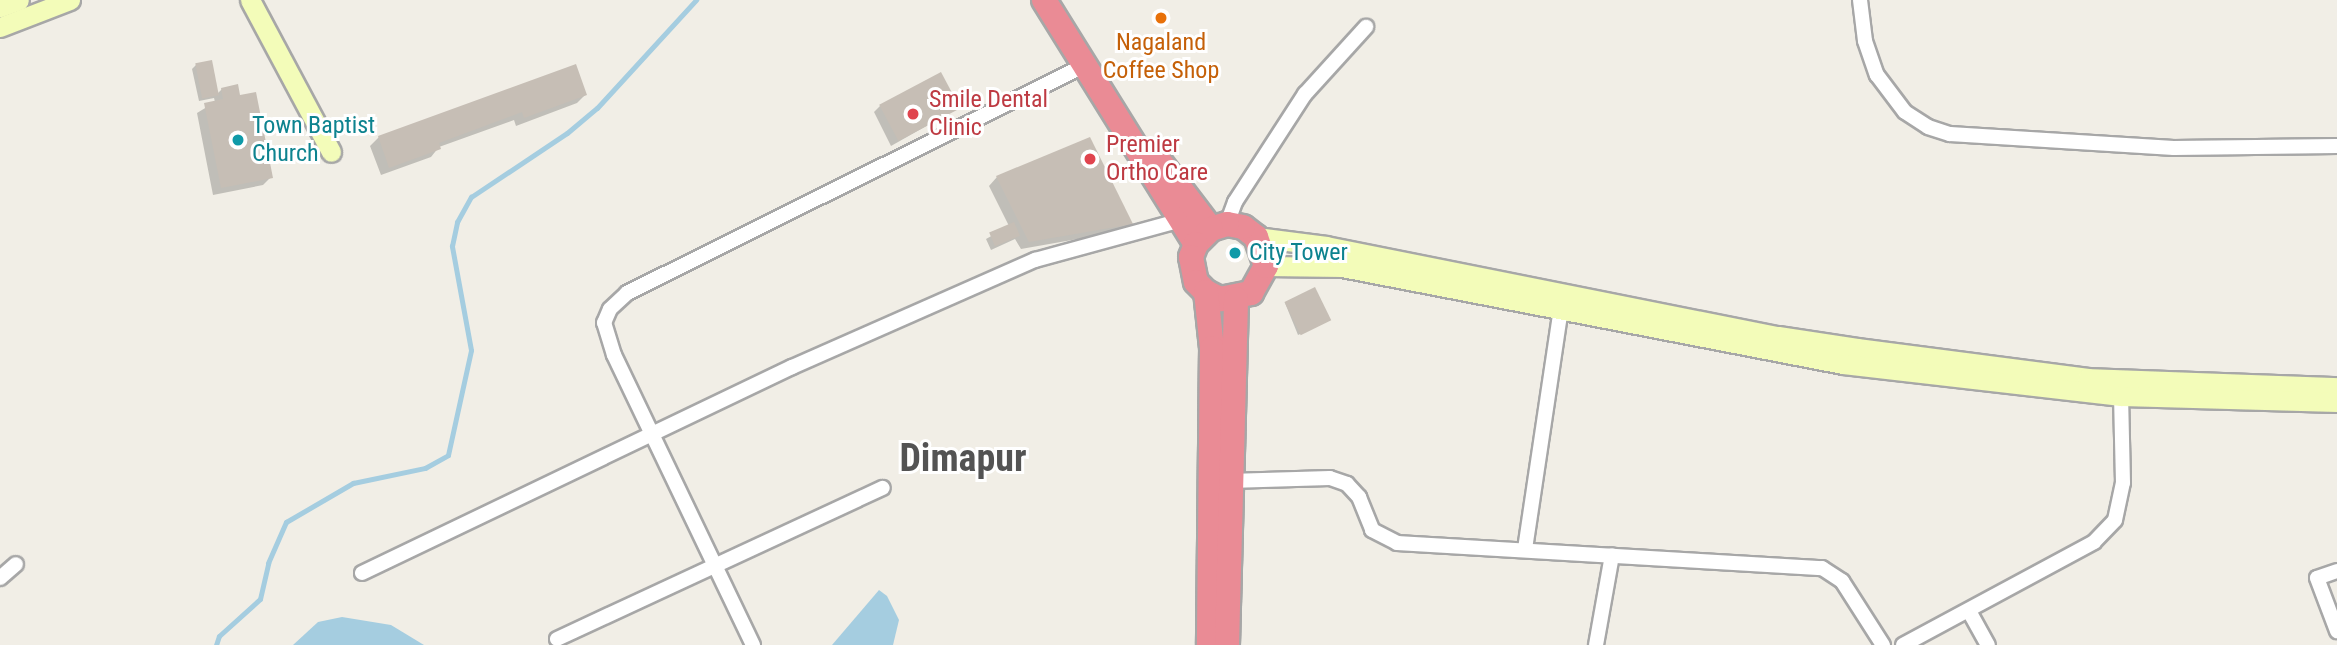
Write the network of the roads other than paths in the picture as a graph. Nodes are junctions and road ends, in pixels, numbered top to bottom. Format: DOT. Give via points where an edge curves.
graph roads {
  1 [pos="19,0"];
  2 [pos="70,0"];
  3 [pos="250,0"];
  4 [pos="1044,0"];
  5 [pos="1061,0"];
  6 [pos="1860,0"];
  7 [pos="0,7"];
  8 [pos="0,27"];
  9 [pos="1366,27"];
  10 [pos="1086,65"];
  11 [pos="2337,146"];
  12 [pos="331,152"];
  13 [pos="1178,221"];
  14 [pos="1211,232"];
  15 [pos="1256,236"];
  16 [pos="1266,266"];
  17 [pos="1206,292"];
  18 [pos="1236,299"];
  19 [pos="1561,309"];
  20 [pos="2337,387"];
  21 [pos="2121,396"];
  22 [pos="2337,402"];
  23 [pos="654,437"];
  24 [pos="1229,481"];
  25 [pos="883,488"];
  26 [pos="1525,549"];
  27 [pos="1612,555"];
  28 [pos="714,563"];
  29 [pos="16,564"];
  30 [pos="2337,571"];
  31 [pos="362,573"];
  32 [pos="0,579"];
  33 [pos="1969,611"];
  34 [pos="2337,631"];
  35 [pos="557,639"];
  36 [pos="753,645"];
  37 [pos="1209,645"];
  38 [pos="1227,645"];
  39 [pos="1597,645"];
  40 [pos="1883,645"];
  41 [pos="1903,645"];
  42 [pos="1988,645"];
  1 -- 7 [label="main road"];
  2 -- 8 [label="main road"];
  3 -- 12 [label="main road"];
  4 -- 10 [label="highway"];
  5 -- 14 [label="highway" via="1166,173"];
  6 -- 11 [label="street" via="1865,41 1877,75 1905,112 1950,134 2174,148"];
  9 -- 14 [label="street" via="1305,94"];
  10 -- 13 [label="highway"];
  10 -- 23 [label="street" via="627,293 610,309 604,323"];
  13 -- 14 [label="highway"];
  13 -- 23 [label="street" via="1035,260 792,367"];
  14 -- 15 [label="highway" via="1243,227"];
  14 -- 17 [label="highway" via="1191,270"];
  15 -- 16 [label="highway"];
  15 -- 20 [label="main road" via="1857,348 2088,378"];
  16 -- 18 [label="highway" via="1251,293"];
  16 -- 19 [label="main road" via="1342,267"];
  17 -- 18 [label="highway"];
  17 -- 37 [label="highway" via="1215,406"];
  18 -- 24 [label="highway"];
  19 -- 21 [label="main road" via="1843,364"];
  19 -- 26 [label="street"];
  21 -- 22 [label="main road"];
  21 -- 33 [label="street" via="2123,483 2115,520 2094,542"];
  23 -- 28 [label="street"];
  23 -- 31 [label="street"];
  24 -- 26 [label="street" via="1330,478 1347,484 1359,497 1372,530 1397,543"];
  24 -- 38 [label="highway"];
  25 -- 28 [label="street"];
  26 -- 27 [label="street"];
  27 -- 39 [label="street"];
  27 -- 40 [label="street" via="1822,568 1842,581"];
  28 -- 35 [label="street"];
  28 -- 36 [label="street"];
  29 -- 32 [label="street"];
  30 -- 34 [label="street" via="2317,578"];
  33 -- 41 [label="street"];
  33 -- 42 [label="street"];
}
